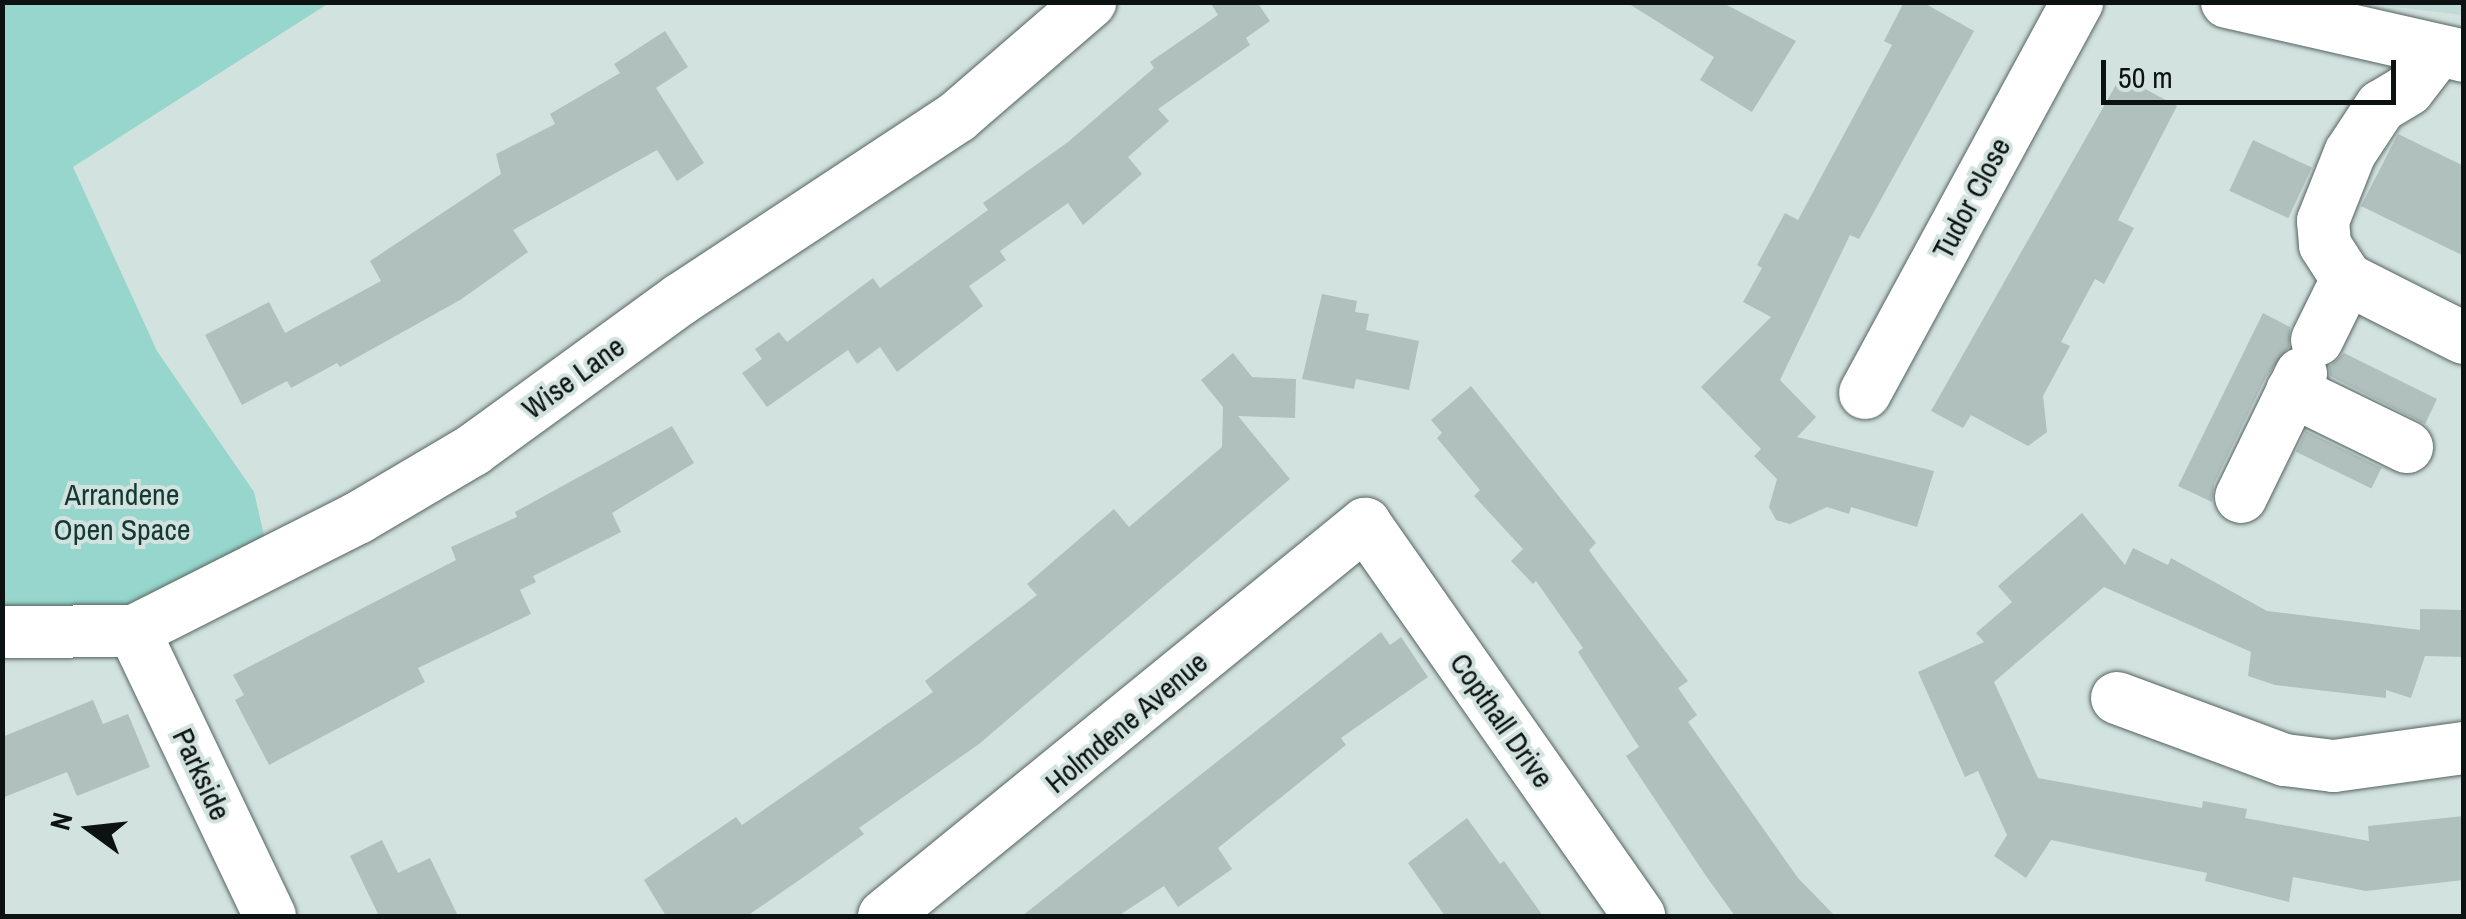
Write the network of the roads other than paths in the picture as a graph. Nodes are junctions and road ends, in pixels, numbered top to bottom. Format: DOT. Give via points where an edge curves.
graph roads {
  1 [pos="1090,2"];
  2 [pos="2076,2"];
  3 [pos="2227,2"];
  4 [pos="2451,54"];
  5 [pos="2347,279"];
  6 [pos="2464,338"];
  7 [pos="2304,368"];
  8 [pos="1865,393"];
  9 [pos="2407,447"];
  10 [pos="2242,497"];
  11 [pos="1365,524"];
  12 [pos="134,631"];
  13 [pos="2,632"];
  14 [pos="2117,698"];
  15 [pos="2464,748"];
  16 [pos="918,907"];
  17 [pos="270,916"];
  18 [pos="1639,916"];
  1 -- 12 [label="street, Wise Lane" via="957,117 680,299 473,450 358,518"];
  2 -- 8 [label="street, Tudor Close"];
  3 -- 4 [label="street"];
  4 -- 5 [label="street" via="2381,106 2331,194 2325,245"];
  5 -- 6 [label="street"];
  5 -- 7 [label="street"];
  7 -- 9 [label="street"];
  7 -- 10 [label="street"];
  11 -- 16 [label="street, Holmdene Avenue"];
  11 -- 18 [label="street, Copthall Drive"];
  12 -- 13 [label="street, Wise Lane"];
  12 -- 17 [label="street, Parkside"];
  14 -- 15 [label="street" via="2284,760 2334,766"];
}
